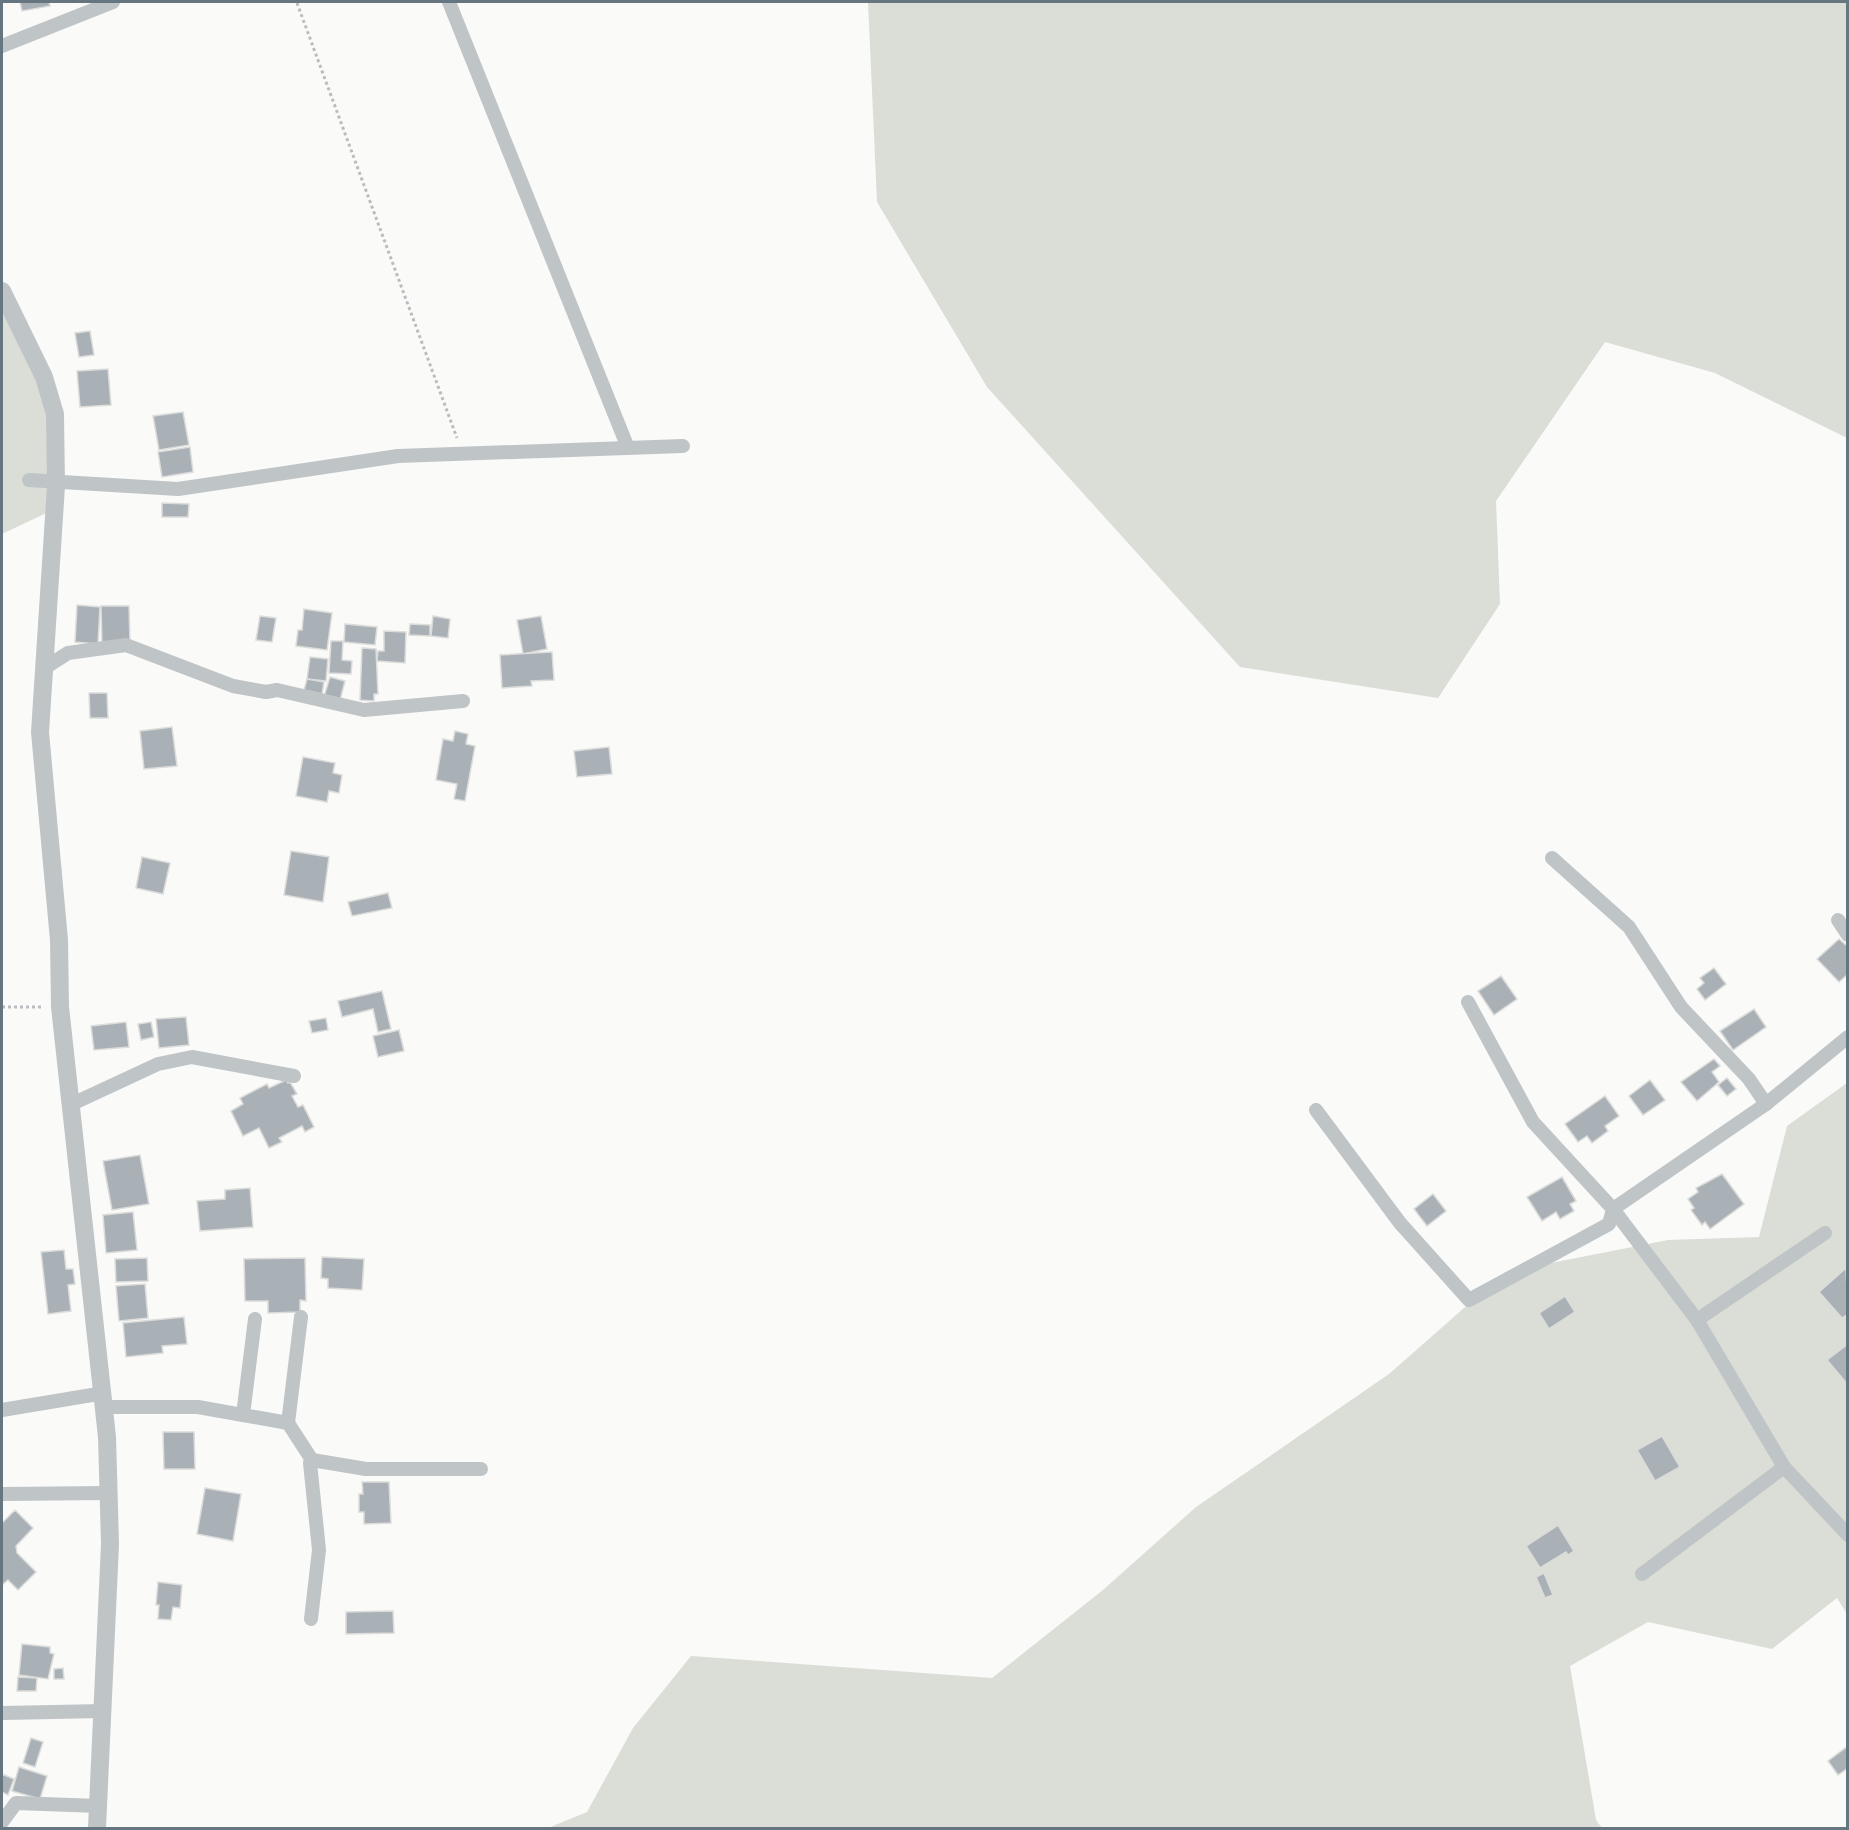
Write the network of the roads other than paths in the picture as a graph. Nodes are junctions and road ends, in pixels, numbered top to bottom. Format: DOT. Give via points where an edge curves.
graph roads {
  1 [pos="114,2"];
  2 [pos="449,2"];
  3 [pos="2,46"];
  4 [pos="2,291"];
  5 [pos="683,446"];
  6 [pos="628,448"];
  7 [pos="29,480"];
  8 [pos="56,483"];
  9 [pos="43,669"];
  10 [pos="464,700"];
  11 [pos="1552,858"];
  12 [pos="1838,920"];
  13 [pos="1848,935"];
  14 [pos="1468,1002"];
  15 [pos="1848,1037"];
  16 [pos="294,1076"];
  17 [pos="72,1104"];
  18 [pos="1766,1104"];
  19 [pos="1316,1110"];
  20 [pos="1613,1209"];
  21 [pos="1825,1233"];
  22 [pos="301,1317"];
  23 [pos="255,1319"];
  24 [pos="1696,1320"];
  25 [pos="104,1400"];
  26 [pos="2,1410"];
  27 [pos="243,1415"];
  28 [pos="288,1423"];
  29 [pos="312,1460"];
  30 [pos="1784,1467"];
  31 [pos="481,1469"];
  32 [pos="108,1493"];
  33 [pos="2,1494"];
  34 [pos="1848,1534"];
  35 [pos="1642,1574"];
  36 [pos="310,1619"];
  37 [pos="104,1711"];
  38 [pos="2,1713"];
  39 [pos="98,1806"];
  40 [pos="2,1822"];
  41 [pos="97,1828"];
  1 -- 3 [label="street"];
  2 -- 6 [label="street"];
  4 -- 8 [label="street" via="50,394 55,414"];
  5 -- 6 [label="street"];
  6 -- 8 [label="street" via="398,456 178,489"];
  7 -- 8 [label="street"];
  8 -- 9 [label="street"];
  9 -- 10 [label="street" via="68,653 126,645 233,686 277,690 364,710"];
  9 -- 17 [label="street" via="40,732 59,940 60,1007"];
  11 -- 18 [label="street" via="1629,927 1681,1007 1749,1079"];
  12 -- 13 [label="street"];
  14 -- 20 [label="street" via="1533,1122"];
  15 -- 18 [label="street"];
  16 -- 17 [label="street" via="192,1057 158,1064"];
  17 -- 25 [label="street"];
  18 -- 20 [label="street"];
  19 -- 20 [label="street" via="1400,1223 1469,1300 1609,1224"];
  20 -- 24 [label="street"];
  21 -- 24 [label="street"];
  22 -- 28 [label="street"];
  23 -- 27 [label="street"];
  24 -- 30 [label="street"];
  25 -- 26 [label="street"];
  25 -- 27 [label="street" via="198,1407"];
  25 -- 32 [label="street"];
  27 -- 28 [label="street"];
  28 -- 29 [label="street"];
  29 -- 31 [label="street" via="366,1469"];
  29 -- 36 [label="street" via="319,1550"];
  30 -- 34 [label="street"];
  30 -- 35 [label="street"];
  32 -- 33 [label="street"];
  32 -- 37 [label="street"];
  37 -- 38 [label="street"];
  37 -- 39 [label="street"];
  39 -- 40 [label="street" via="16,1803"];
  39 -- 41 [label="street"];
}
